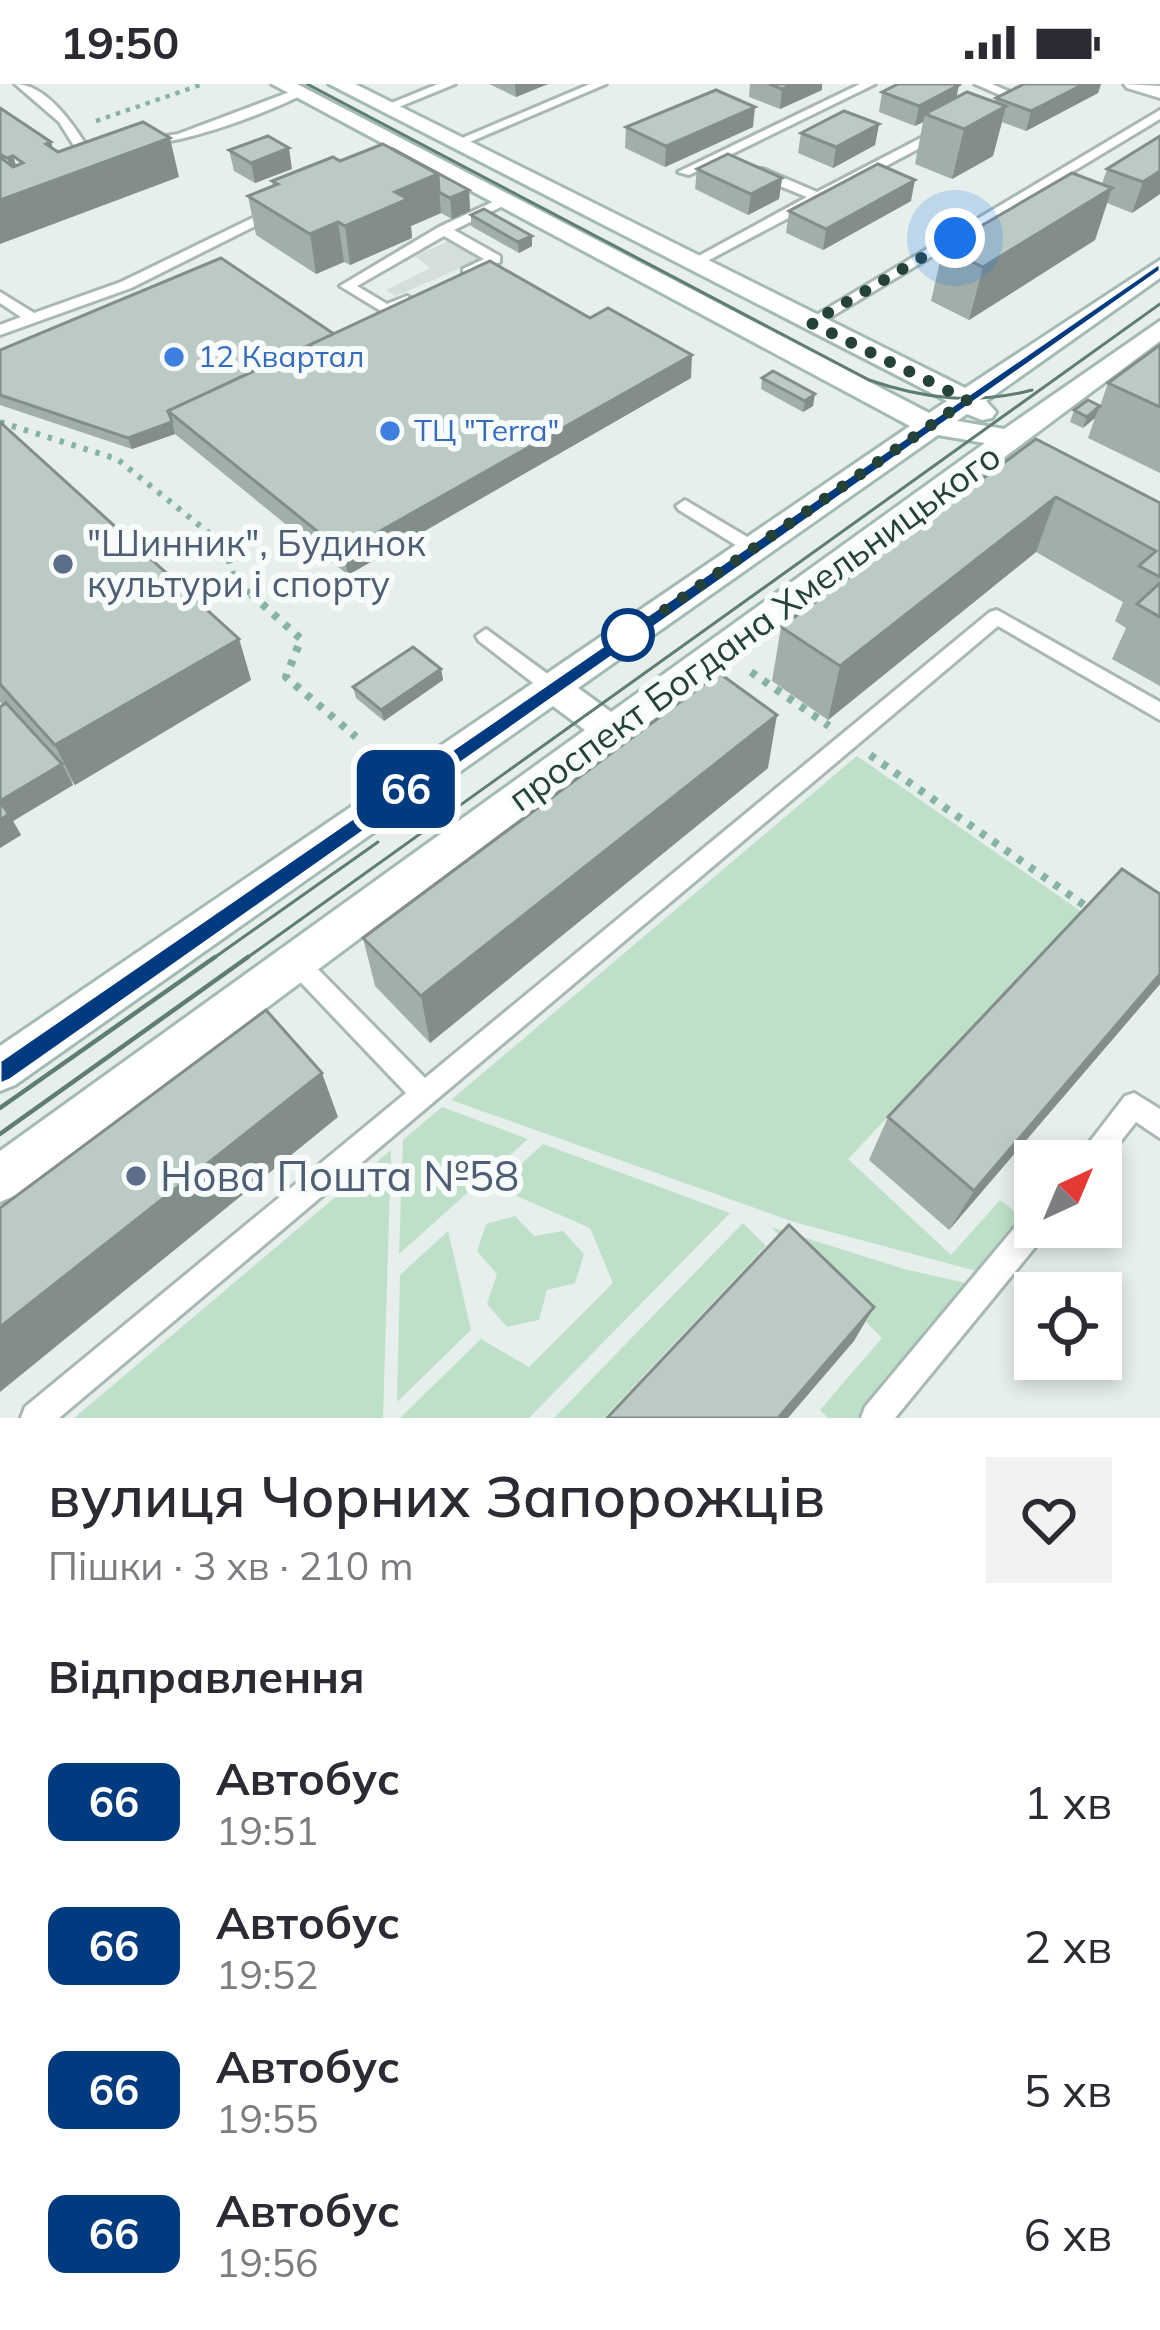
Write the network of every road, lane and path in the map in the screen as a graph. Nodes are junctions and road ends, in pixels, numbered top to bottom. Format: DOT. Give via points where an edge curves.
graph roads {
  1 [pos="21,84"];
  2 [pos="202,84"];
  3 [pos="339,84"];
  4 [pos="449,84"];
  5 [pos="600,84"];
  6 [pos="869,84"];
  7 [pos="981,84"];
  8 [pos="1134,84"];
  9 [pos="290,89"];
  10 [pos="1160,92"];
  11 [pos="991,105"];
  12 [pos="385,108"];
  13 [pos="1160,114"];
  14 [pos="952,125"];
  15 [pos="70,130"];
  16 [pos="454,144"];
  17 [pos="719,155"];
  18 [pos="684,172"];
  19 [pos="817,196"];
  20 [pos="504,202"];
  21 [pos="291,206"];
  22 [pos="444,230"];
  23 [pos="667,251"];
  24 [pos="692,264"];
  25 [pos="1160,267"];
  26 [pos="631,270"];
  27 [pos="459,276"];
  28 [pos="422,293"];
  29 [pos="0,296"];
  30 [pos="33,319"];
  31 [pos="811,323"];
  32 [pos="1160,329"];
  33 [pos="0,330"];
  34 [pos="967,400"];
  35 [pos="0,422"];
  36 [pos="931,424"];
  37 [pos="1021,444"];
  38 [pos="685,506"];
  39 [pos="753,548"];
  40 [pos="486,636"];
  41 [pos="751,672"];
  42 [pos="553,688"];
  43 [pos="1160,712"];
  44 [pos="612,731"];
  45 [pos="356,737"];
  46 [pos="849,740"];
  47 [pos="1102,917"];
  48 [pos="296,962"];
  49 [pos="0,1071"];
  50 [pos="424,1094"];
  51 [pos="1160,1125"];
  52 [pos="1105,1140"];
  53 [pos="0,1179"];
  54 [pos="1016,1248"];
  55 [pos="36,1418"];
  56 [pos="876,1418"];
  1 -- 15 [label="lane"];
  2 -- 15 [label="path"];
  3 -- 12 [label="main road"];
  4 -- 12 [label="lane"];
  5 -- 16 [label="lane"];
  6 -- 17 [label="lane"];
  7 -- 11 [label="lane" via="1016,92"];
  8 -- 10 [label="main road"];
  9 -- 15 [label="lane" via="180,137 82,149"];
  9 -- 20 [label="main road" via="404,159"];
  12 -- 16 [label="main road"];
  13 -- 31 [label="lane"];
  14 -- 19 [label="lane"];
  16 -- 23 [label="main road"];
  17 -- 18 [label="lane"];
  17 -- 19 [label="lane"];
  19 -- 24 [label="lane"];
  20 -- 22 [label="lane"];
  20 -- 26 [label="main road"];
  21 -- 30 [label="lane" via="126,285"];
  22 -- 27 [label="lane" via="495,259"];
  22 -- 28 [label="lane" via="347,286 386,310"];
  23 -- 24 [label="main road"];
  23 -- 26 [label="main road"];
  24 -- 31 [label="main road"];
  25 -- 34 [label="main road, проспект Богдана Хмельницького"];
  26 -- 36 [label="main road"];
  29 -- 30 [label="lane"];
  30 -- 33 [label="lane"];
  31 -- 34 [label="main road"];
  32 -- 37 [label="main road, проспект Богдана Хмельницького"];
  34 -- 36 [label="main road, проспект Богдана Хмельницького"];
  34 -- 37 [label="main road"];
  35 -- 45 [label="path" via="117,459 224,545 235,580 301,639 286,677"];
  36 -- 37 [label="main road"];
  36 -- 39 [label="main road, проспект Богдана Хмельницького"];
  37 -- 44 [label="main road, проспект Богдана Хмельницького"];
  38 -- 39 [label="lane"];
  39 -- 42 [label="main road, проспект Богдана Хмельницького"];
  40 -- 42 [label="lane"];
  41 -- 46 [label="path"];
  42 -- 44 [label="main road"];
  42 -- 49 [label="main road, проспект Богдана Хмельницького"];
  43 -- 46 [label="lane" via="997,617"];
  44 -- 48 [label="main road, проспект Богдана Хмельницького"];
  46 -- 47 [label="path"];
  46 -- 50 [label="lane"];
  48 -- 50 [label="lane"];
  48 -- 53 [label="main road, проспект Богдана Хмельницького"];
  50 -- 55 [label="lane"];
  51 -- 52 [label="lane" via="1134,1105"];
  54 -- 56 [label="lane"];
}
